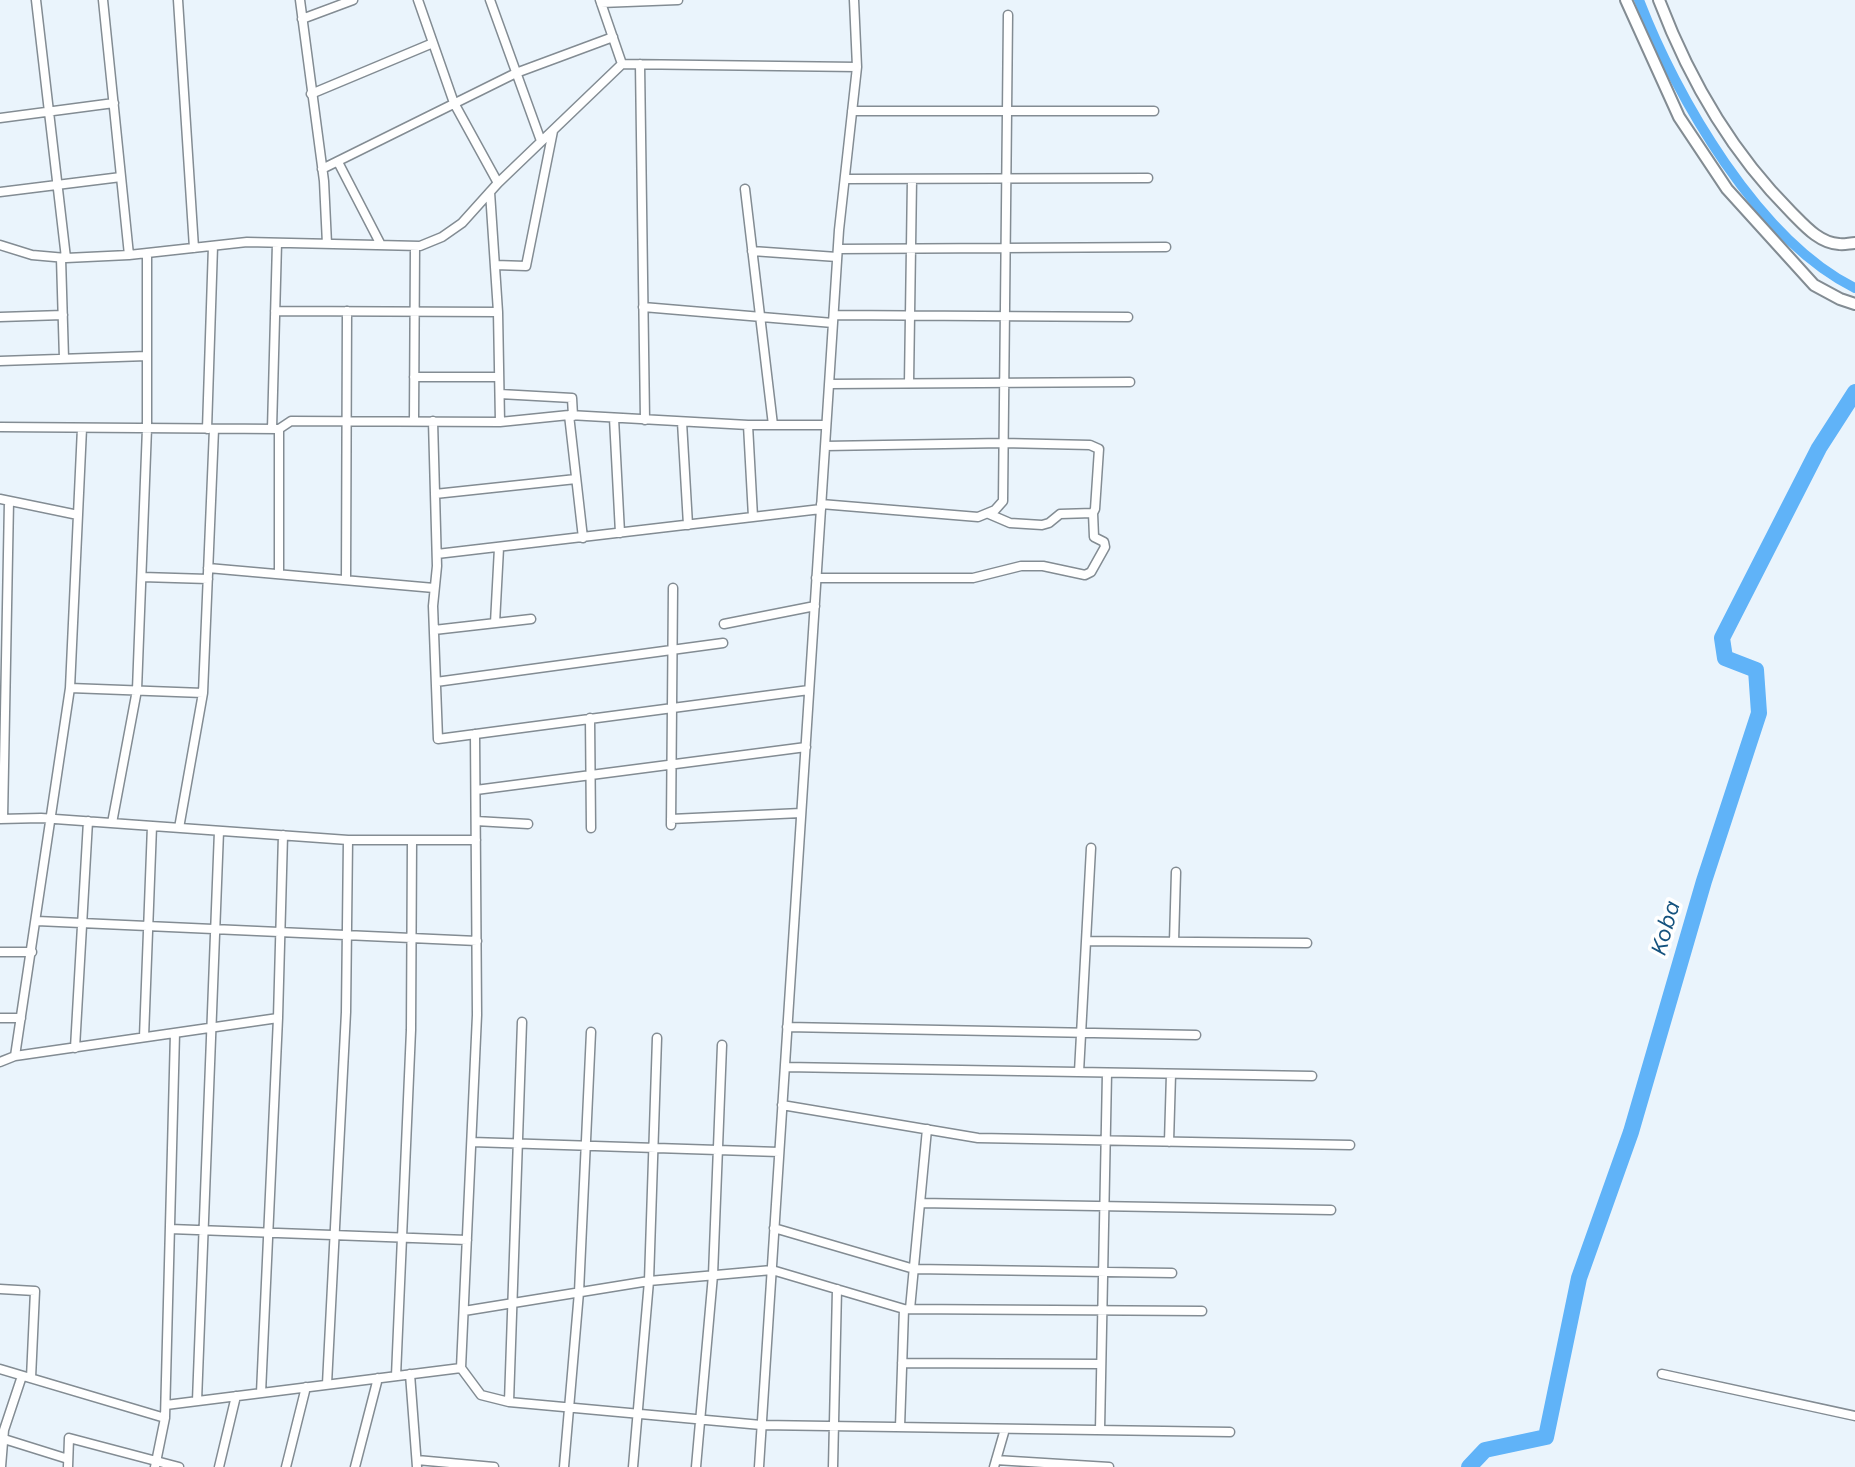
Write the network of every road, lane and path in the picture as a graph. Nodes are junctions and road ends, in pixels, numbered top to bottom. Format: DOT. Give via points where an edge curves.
graph roads {
  1 [pos="36,0"];
  2 [pos="103,0"];
  3 [pos="178,0"];
  4 [pos="300,0"];
  5 [pos="353,0"];
  6 [pos="418,0"];
  7 [pos="490,0"];
  8 [pos="678,0"];
  9 [pos="854,0"];
  10 [pos="1626,0"];
  11 [pos="1659,0"];
  12 [pos="600,1"];
  13 [pos="1008,15"];
  14 [pos="302,19"];
  15 [pos="613,37"];
  16 [pos="433,43"];
  17 [pos="622,64"];
  18 [pos="640,64"];
  19 [pos="857,66"];
  20 [pos="516,73"];
  21 [pos="311,94"];
  22 [pos="114,103"];
  23 [pos="454,103"];
  24 [pos="852,111"];
  25 [pos="1007,111"];
  26 [pos="1154,111"];
  27 [pos="49,112"];
  28 [pos="0,118"];
  29 [pos="553,130"];
  30 [pos="541,141"];
  31 [pos="338,162"];
  32 [pos="322,169"];
  33 [pos="121,177"];
  34 [pos="1006,178"];
  35 [pos="1149,178"];
  36 [pos="845,179"];
  37 [pos="912,179"];
  38 [pos="498,183"];
  39 [pos="57,185"];
  40 [pos="745,189"];
  41 [pos="0,192"];
  42 [pos="490,192"];
  43 [pos="277,243"];
  44 [pos="1855,243"];
  45 [pos="327,244"];
  46 [pos="0,245"];
  47 [pos="381,245"];
  48 [pos="213,246"];
  49 [pos="415,246"];
  50 [pos="1166,247"];
  51 [pos="194,248"];
  52 [pos="911,248"];
  53 [pos="1005,248"];
  54 [pos="752,251"];
  55 [pos="147,253"];
  56 [pos="838,253"];
  57 [pos="130,255"];
  58 [pos="63,258"];
  59 [pos="495,265"];
  60 [pos="1855,304"];
  61 [pos="643,307"];
  62 [pos="275,311"];
  63 [pos="347,311"];
  64 [pos="414,312"];
  65 [pos="498,312"];
  66 [pos="62,315"];
  67 [pos="910,316"];
  68 [pos="1005,316"];
  69 [pos="0,317"];
  70 [pos="760,317"];
  71 [pos="1128,317"];
  72 [pos="833,319"];
  73 [pos="147,356"];
  74 [pos="64,359"];
  75 [pos="0,361"];
  76 [pos="414,377"];
  77 [pos="499,377"];
  78 [pos="1130,382"];
  79 [pos="909,383"];
  80 [pos="1004,383"];
  81 [pos="829,384"];
  82 [pos="500,394"];
  83 [pos="571,416"];
  84 [pos="614,418"];
  85 [pos="645,419"];
  86 [pos="347,421"];
  87 [pos="414,421"];
  88 [pos="433,421"];
  89 [pos="500,422"];
  90 [pos="682,422"];
  91 [pos="748,425"];
  92 [pos="773,425"];
  93 [pos="826,425"];
  94 [pos="0,427"];
  95 [pos="82,428"];
  96 [pos="148,428"];
  97 [pos="211,429"];
  98 [pos="275,429"];
  99 [pos="1003,443"];
  100 [pos="825,446"];
  101 [pos="576,479"];
  102 [pos="435,494"];
  103 [pos="5,500"];
  104 [pos="821,507"];
  105 [pos="1093,513"];
  106 [pos="989,514"];
  107 [pos="78,515"];
  108 [pos="753,517"];
  109 [pos="688,525"];
  110 [pos="620,533"];
  111 [pos="583,538"];
  112 [pos="499,548"];
  113 [pos="437,554"];
  114 [pos="208,568"];
  115 [pos="279,574"];
  116 [pos="142,577"];
  117 [pos="817,578"];
  118 [pos="208,579"];
  119 [pos="346,580"];
  120 [pos="434,588"];
  121 [pos="673,588"];
  122 [pos="815,606"];
  123 [pos="531,619"];
  124 [pos="495,623"];
  125 [pos="724,624"];
  126 [pos="434,630"];
  127 [pos="723,642"];
  128 [pos="673,650"];
  129 [pos="436,682"];
  130 [pos="70,688"];
  131 [pos="137,690"];
  132 [pos="809,690"];
  133 [pos="203,693"];
  134 [pos="672,707"];
  135 [pos="590,718"];
  136 [pos="475,734"];
  137 [pos="806,747"];
  138 [pos="671,764"];
  139 [pos="590,775"];
  140 [pos="476,790"];
  141 [pos="801,813"];
  142 [pos="1,819"];
  143 [pos="51,819"];
  144 [pos="88,821"];
  145 [pos="476,821"];
  146 [pos="112,823"];
  147 [pos="528,824"];
  148 [pos="152,826"];
  149 [pos="179,828"];
  150 [pos="591,828"];
  151 [pos="219,831"];
  152 [pos="283,835"];
  153 [pos="348,840"];
  154 [pos="412,840"];
  155 [pos="476,840"];
  156 [pos="1091,848"];
  157 [pos="1176,872"];
  158 [pos="37,921"];
  159 [pos="82,923"];
  160 [pos="148,926"];
  161 [pos="214,929"];
  162 [pos="281,932"];
  163 [pos="346,935"];
  164 [pos="411,938"];
  165 [pos="477,941"];
  166 [pos="1086,941"];
  167 [pos="1174,942"];
  168 [pos="1307,943"];
  169 [pos="32,951"];
  170 [pos="0,952"];
  171 [pos="0,1018"];
  172 [pos="22,1018"];
  173 [pos="278,1018"];
  174 [pos="522,1023"];
  175 [pos="787,1027"];
  176 [pos="210,1028"];
  177 [pos="591,1032"];
  178 [pos="175,1033"];
  179 [pos="1081,1033"];
  180 [pos="1196,1035"];
  181 [pos="144,1037"];
  182 [pos="657,1038"];
  183 [pos="722,1045"];
  184 [pos="75,1048"];
  185 [pos="15,1056"];
  186 [pos="0,1062"];
  187 [pos="785,1067"];
  188 [pos="1079,1072"];
  189 [pos="1107,1073"];
  190 [pos="1171,1074"];
  191 [pos="1312,1076"];
  192 [pos="782,1105"];
  193 [pos="928,1129"];
  194 [pos="1105,1140"];
  195 [pos="471,1142"];
  196 [pos="1170,1142"];
  197 [pos="518,1144"];
  198 [pos="1350,1145"];
  199 [pos="586,1146"];
  200 [pos="654,1148"];
  201 [pos="718,1150"];
  202 [pos="779,1152"];
  203 [pos="920,1203"];
  204 [pos="1104,1206"];
  205 [pos="1331,1210"];
  206 [pos="774,1228"];
  207 [pos="170,1229"];
  208 [pos="203,1230"];
  209 [pos="269,1233"];
  210 [pos="335,1235"];
  211 [pos="402,1237"];
  212 [pos="467,1240"];
  213 [pos="914,1269"];
  214 [pos="772,1270"];
  215 [pos="1103,1272"];
  216 [pos="1172,1273"];
  217 [pos="713,1275"];
  218 [pos="649,1281"];
  219 [pos="0,1289"];
  220 [pos="837,1289"];
  221 [pos="579,1293"];
  222 [pos="513,1303"];
  223 [pos="907,1309"];
  224 [pos="1102,1310"];
  225 [pos="464,1311"];
  226 [pos="1202,1311"];
  227 [pos="902,1363"];
  228 [pos="1101,1364"];
  229 [pos="461,1368"];
  230 [pos="0,1369"];
  231 [pos="410,1374"];
  232 [pos="1662,1374"];
  233 [pos="396,1376"];
  234 [pos="27,1377"];
  235 [pos="378,1378"];
  236 [pos="327,1384"];
  237 [pos="306,1387"];
  238 [pos="261,1393"];
  239 [pos="236,1396"];
  240 [pos="197,1401"];
  241 [pos="509,1402"];
  242 [pos="166,1405"];
  243 [pos="569,1407"];
  244 [pos="638,1414"];
  245 [pos="1855,1416"];
  246 [pos="165,1418"];
  247 [pos="700,1419"];
  248 [pos="761,1425"];
  249 [pos="834,1426"];
  250 [pos="900,1427"];
  251 [pos="1005,1429"];
  252 [pos="1100,1430"];
  253 [pos="1230,1432"];
  254 [pos="4,1439"];
  255 [pos="68,1463"];
  256 [pos="995,1463"];
  257 [pos="155,1464"];
  258 [pos="417,1464"];
  259 [pos="1,1467"];
  260 [pos="178,1467"];
  261 [pos="219,1467"];
  262 [pos="286,1467"];
  263 [pos="355,1467"];
  264 [pos="494,1467"];
  265 [pos="564,1467"];
  266 [pos="633,1467"];
  267 [pos="696,1467"];
  268 [pos="759,1467"];
  269 [pos="833,1467"];
  270 [pos="1109,1467"];
  1 -- 27 [label="street"];
  2 -- 22 [label="street"];
  3 -- 51 [label="street"];
  4 -- 14 [label="street"];
  5 -- 14 [label="street"];
  6 -- 16 [label="street"];
  7 -- 20 [label="street"];
  8 -- 12 [label="street"];
  9 -- 19 [label="street"];
  10 -- 60 [label="street" via="1679,117 1727,189 1814,285"];
  11 -- 44 [label="street" via="1695,82 1723,131 1770,192 1811,232 1838,244"];
  12 -- 15 [label="street"];
  13 -- 25 [label="street"];
  14 -- 21 [label="street"];
  15 -- 17 [label="street"];
  15 -- 20 [label="street"];
  16 -- 21 [label="street"];
  16 -- 23 [label="street"];
  17 -- 18 [label="street"];
  17 -- 29 [label="street"];
  18 -- 19 [label="street"];
  18 -- 61 [label="street"];
  19 -- 24 [label="street"];
  20 -- 23 [label="street"];
  20 -- 30 [label="street"];
  21 -- 32 [label="street"];
  22 -- 27 [label="street"];
  22 -- 33 [label="street"];
  23 -- 31 [label="street"];
  23 -- 38 [label="street"];
  24 -- 25 [label="street"];
  24 -- 36 [label="street"];
  25 -- 26 [label="street"];
  25 -- 34 [label="street"];
  27 -- 28 [label="street"];
  27 -- 39 [label="street"];
  29 -- 30 [label="street"];
  29 -- 59 [label="street" via="526,266"];
  30 -- 38 [label="street"];
  31 -- 32 [label="street"];
  31 -- 47 [label="street"];
  32 -- 45 [label="street"];
  33 -- 39 [label="street"];
  33 -- 57 [label="street"];
  34 -- 35 [label="street"];
  34 -- 37 [label="street"];
  34 -- 53 [label="street"];
  36 -- 37 [label="street"];
  36 -- 56 [label="street"];
  37 -- 52 [label="street"];
  38 -- 42 [label="street"];
  39 -- 41 [label="street"];
  39 -- 58 [label="street"];
  40 -- 54 [label="street"];
  42 -- 49 [label="street" via="462,223 442,237"];
  42 -- 59 [label="street"];
  43 -- 45 [label="street"];
  43 -- 48 [label="street"];
  43 -- 62 [label="street"];
  45 -- 47 [label="street"];
  46 -- 58 [label="street"];
  47 -- 49 [label="street"];
  48 -- 51 [label="street"];
  48 -- 97 [label="street"];
  49 -- 64 [label="street"];
  50 -- 53 [label="street"];
  51 -- 55 [label="street"];
  52 -- 53 [label="street"];
  52 -- 56 [label="street"];
  52 -- 67 [label="street"];
  53 -- 68 [label="street"];
  54 -- 56 [label="street"];
  54 -- 70 [label="street"];
  55 -- 57 [label="street"];
  55 -- 73 [label="street"];
  56 -- 72 [label="street"];
  57 -- 58 [label="street"];
  58 -- 66 [label="street"];
  59 -- 65 [label="street"];
  61 -- 70 [label="street"];
  61 -- 85 [label="street"];
  62 -- 63 [label="street"];
  62 -- 98 [label="street"];
  63 -- 64 [label="street"];
  63 -- 86 [label="street"];
  64 -- 65 [label="street"];
  64 -- 76 [label="street"];
  65 -- 77 [label="street"];
  66 -- 69 [label="street"];
  66 -- 74 [label="street"];
  67 -- 68 [label="street"];
  67 -- 72 [label="street"];
  67 -- 79 [label="street"];
  68 -- 71 [label="street"];
  68 -- 80 [label="street"];
  70 -- 72 [label="street"];
  70 -- 92 [label="street"];
  72 -- 81 [label="street"];
  73 -- 74 [label="street"];
  73 -- 96 [label="street"];
  74 -- 75 [label="street"];
  76 -- 77 [label="street"];
  76 -- 87 [label="street"];
  77 -- 82 [label="street"];
  78 -- 80 [label="street"];
  79 -- 80 [label="street"];
  79 -- 81 [label="street"];
  80 -- 99 [label="street"];
  81 -- 93 [label="street"];
  82 -- 83 [label="street" via="572,398"];
  82 -- 89 [label="street"];
  83 -- 84 [label="street"];
  83 -- 89 [label="street"];
  83 -- 101 [label="street"];
  84 -- 85 [label="street"];
  84 -- 110 [label="street"];
  85 -- 90 [label="street"];
  86 -- 87 [label="street"];
  86 -- 98 [label="street" via="291,421"];
  86 -- 119 [label="street"];
  87 -- 88 [label="street"];
  88 -- 89 [label="street"];
  88 -- 102 [label="street"];
  90 -- 91 [label="street"];
  90 -- 109 [label="street"];
  91 -- 92 [label="street"];
  91 -- 108 [label="street"];
  92 -- 93 [label="street"];
  93 -- 100 [label="street"];
  94 -- 95 [label="street"];
  95 -- 96 [label="street"];
  95 -- 107 [label="street"];
  96 -- 97 [label="street"];
  96 -- 116 [label="street"];
  97 -- 98 [label="street"];
  97 -- 114 [label="street"];
  98 -- 115 [label="street"];
  99 -- 100 [label="street"];
  99 -- 105 [label="street" via="1099,449"];
  99 -- 106 [label="street" via="1003,501"];
  100 -- 104 [label="street"];
  101 -- 102 [label="street"];
  101 -- 111 [label="street"];
  102 -- 113 [label="street"];
  103 -- 107 [label="street"];
  103 -- 142 [label="street"];
  104 -- 106 [label="street"];
  104 -- 108 [label="street"];
  104 -- 117 [label="street"];
  105 -- 106 [label="street" via="1060,514 1042,525 1010,523"];
  105 -- 117 [label="street" via="1094,537 1105,545 1085,575 1021,566 973,578"];
  107 -- 130 [label="street"];
  108 -- 109 [label="street"];
  109 -- 110 [label="street"];
  110 -- 111 [label="street"];
  111 -- 112 [label="street"];
  112 -- 113 [label="street"];
  112 -- 124 [label="street"];
  113 -- 120 [label="street"];
  114 -- 115 [label="street"];
  114 -- 118 [label="street"];
  115 -- 119 [label="street"];
  116 -- 118 [label="street"];
  116 -- 131 [label="street"];
  117 -- 122 [label="street"];
  118 -- 133 [label="street"];
  119 -- 120 [label="street"];
  120 -- 126 [label="street"];
  121 -- 128 [label="street"];
  122 -- 125 [label="street"];
  122 -- 132 [label="street"];
  123 -- 124 [label="street"];
  124 -- 126 [label="street"];
  126 -- 129 [label="street"];
  127 -- 128 [label="street"];
  128 -- 129 [label="street"];
  128 -- 134 [label="street"];
  129 -- 136 [label="street" via="438,739"];
  130 -- 131 [label="street"];
  130 -- 143 [label="street"];
  131 -- 133 [label="street"];
  131 -- 146 [label="street"];
  132 -- 134 [label="street"];
  132 -- 137 [label="street"];
  133 -- 149 [label="street"];
  134 -- 135 [label="street"];
  134 -- 138 [label="street"];
  135 -- 136 [label="street"];
  135 -- 139 [label="street"];
  136 -- 140 [label="street"];
  137 -- 138 [label="street"];
  137 -- 141 [label="street"];
  138 -- 139 [label="street"];
  138 -- 141 [label="street" via="671,822"];
  139 -- 140 [label="street"];
  139 -- 150 [label="street"];
  140 -- 145 [label="street"];
  141 -- 175 [label="street"];
  142 -- 143 [label="street"];
  143 -- 144 [label="street"];
  143 -- 158 [label="street"];
  144 -- 146 [label="street"];
  144 -- 159 [label="street"];
  145 -- 147 [label="street"];
  145 -- 155 [label="street"];
  146 -- 148 [label="street"];
  148 -- 149 [label="street"];
  148 -- 160 [label="street"];
  149 -- 151 [label="street"];
  151 -- 152 [label="street"];
  151 -- 161 [label="street"];
  152 -- 153 [label="street"];
  152 -- 162 [label="street"];
  153 -- 154 [label="street"];
  153 -- 163 [label="street"];
  154 -- 155 [label="street"];
  154 -- 164 [label="street"];
  155 -- 165 [label="street"];
  156 -- 166 [label="street"];
  157 -- 167 [label="street"];
  158 -- 159 [label="street"];
  158 -- 169 [label="street"];
  159 -- 160 [label="street"];
  159 -- 184 [label="street"];
  160 -- 161 [label="street"];
  160 -- 181 [label="street"];
  161 -- 162 [label="street"];
  161 -- 176 [label="street"];
  162 -- 163 [label="street"];
  162 -- 173 [label="street"];
  163 -- 164 [label="street"];
  163 -- 210 [label="street"];
  164 -- 165 [label="street"];
  164 -- 211 [label="street"];
  165 -- 195 [label="street"];
  166 -- 167 [label="street"];
  166 -- 179 [label="street"];
  167 -- 168 [label="street"];
  169 -- 170 [label="street"];
  169 -- 172 [label="street"];
  171 -- 172 [label="street"];
  172 -- 185 [label="street"];
  173 -- 176 [label="street"];
  173 -- 209 [label="street"];
  174 -- 197 [label="street"];
  175 -- 179 [label="street"];
  175 -- 187 [label="street"];
  176 -- 178 [label="street"];
  176 -- 208 [label="street"];
  177 -- 199 [label="street"];
  178 -- 181 [label="street"];
  178 -- 207 [label="street"];
  179 -- 180 [label="street"];
  179 -- 188 [label="street"];
  181 -- 184 [label="street"];
  182 -- 200 [label="street"];
  183 -- 201 [label="street"];
  184 -- 185 [label="street"];
  185 -- 186 [label="street"];
  187 -- 188 [label="street"];
  187 -- 192 [label="street"];
  188 -- 189 [label="street"];
  189 -- 190 [label="street"];
  189 -- 194 [label="street"];
  190 -- 191 [label="street"];
  190 -- 196 [label="street"];
  192 -- 193 [label="street"];
  192 -- 202 [label="street"];
  193 -- 194 [label="street" via="978,1138"];
  193 -- 203 [label="street"];
  194 -- 196 [label="street"];
  194 -- 204 [label="street"];
  195 -- 197 [label="street"];
  195 -- 212 [label="street"];
  196 -- 198 [label="street"];
  197 -- 199 [label="street"];
  197 -- 222 [label="street"];
  199 -- 200 [label="street"];
  199 -- 221 [label="street"];
  200 -- 201 [label="street"];
  200 -- 218 [label="street"];
  201 -- 202 [label="street"];
  201 -- 217 [label="street"];
  202 -- 206 [label="street"];
  203 -- 204 [label="street"];
  203 -- 213 [label="street"];
  204 -- 205 [label="street"];
  204 -- 215 [label="street"];
  206 -- 213 [label="street"];
  206 -- 214 [label="street"];
  207 -- 208 [label="street"];
  207 -- 242 [label="street"];
  208 -- 209 [label="street"];
  208 -- 240 [label="street"];
  209 -- 210 [label="street"];
  209 -- 238 [label="street"];
  210 -- 211 [label="street"];
  210 -- 236 [label="street"];
  211 -- 212 [label="street"];
  211 -- 233 [label="street"];
  212 -- 225 [label="street"];
  213 -- 215 [label="street"];
  213 -- 223 [label="street"];
  214 -- 217 [label="street"];
  214 -- 220 [label="street"];
  214 -- 248 [label="street"];
  215 -- 216 [label="street"];
  215 -- 224 [label="street"];
  217 -- 218 [label="street"];
  217 -- 247 [label="street"];
  218 -- 221 [label="street"];
  218 -- 244 [label="street"];
  219 -- 234 [label="street" via="35,1291"];
  220 -- 223 [label="street"];
  220 -- 249 [label="street"];
  221 -- 222 [label="street"];
  221 -- 243 [label="street"];
  222 -- 225 [label="street"];
  222 -- 241 [label="street"];
  223 -- 224 [label="street"];
  223 -- 227 [label="street"];
  224 -- 226 [label="street"];
  224 -- 228 [label="street"];
  225 -- 229 [label="street"];
  227 -- 228 [label="street"];
  227 -- 250 [label="street"];
  228 -- 252 [label="street"];
  229 -- 231 [label="street"];
  229 -- 241 [label="street" via="481,1395"];
  230 -- 234 [label="street"];
  231 -- 233 [label="street"];
  231 -- 258 [label="street"];
  232 -- 245 [label="street"];
  233 -- 235 [label="street"];
  234 -- 246 [label="street"];
  234 -- 254 [label="street"];
  235 -- 236 [label="street"];
  235 -- 263 [label="street"];
  236 -- 237 [label="street"];
  237 -- 238 [label="street"];
  237 -- 262 [label="street"];
  238 -- 239 [label="street"];
  239 -- 240 [label="street"];
  239 -- 261 [label="street"];
  240 -- 242 [label="street"];
  241 -- 243 [label="street"];
  242 -- 246 [label="street"];
  243 -- 244 [label="street"];
  243 -- 265 [label="street"];
  244 -- 247 [label="street"];
  244 -- 266 [label="street"];
  246 -- 257 [label="street"];
  247 -- 248 [label="street"];
  247 -- 267 [label="street"];
  248 -- 249 [label="street"];
  248 -- 268 [label="street"];
  249 -- 250 [label="street"];
  249 -- 269 [label="street"];
  250 -- 251 [label="street"];
  251 -- 252 [label="street"];
  251 -- 256 [label="street"];
  252 -- 253 [label="street"];
  254 -- 255 [label="street"];
  254 -- 259 [label="street"];
  255 -- 257 [label="street" via="69,1438"];
  256 -- 270 [label="street"];
  257 -- 260 [label="street"];
  258 -- 264 [label="street"];
}
